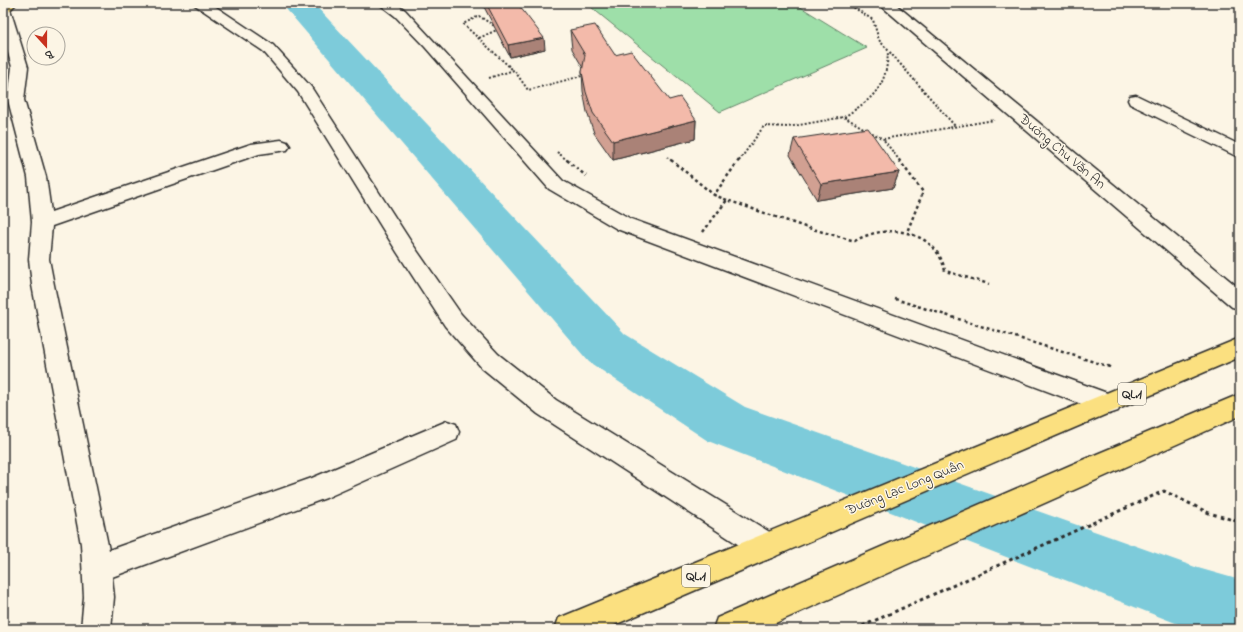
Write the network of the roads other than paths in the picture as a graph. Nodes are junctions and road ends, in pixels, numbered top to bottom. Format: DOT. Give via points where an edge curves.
graph roads {
  1 [pos="10,3"];
  2 [pos="199,3"];
  3 [pos="385,3"];
  4 [pos="885,3"];
  5 [pos="3,9"];
  6 [pos="1136,100"];
  7 [pos="281,146"];
  8 [pos="1240,152"];
  9 [pos="42,222"];
  10 [pos="1240,301"];
  11 [pos="1240,347"];
  12 [pos="1109,404"];
  13 [pos="1240,405"];
  14 [pos="446,432"];
  15 [pos="766,546"];
  16 [pos="98,568"];
  17 [pos="96,629"];
  18 [pos="570,629"];
  19 [pos="728,629"];
  1 -- 5 [label="main road"];
  2 -- 15 [label="street" via="268,48 306,90 453,320 490,361 547,407"];
  3 -- 12 [label="street" via="400,13 430,44 556,185 624,224"];
  4 -- 10 [label="street, Đường Chu Văn An"];
  5 -- 9 [label="street" via="18,56 20,67 16,100 37,177"];
  6 -- 8 [label="street"];
  7 -- 9 [label="street" via="258,148"];
  9 -- 16 [label="street" via="39,259 43,285"];
  11 -- 12 [label="main road, Đường Lạc Long Quân / QL.1"];
  12 -- 15 [label="main road, Đường Lạc Long Quân / QL.1"];
  13 -- 19 [label="main road"];
  14 -- 16 [label="street" via="317,489"];
  15 -- 18 [label="main road, Đường Lạc Long Quân / QL.1"];
  16 -- 17 [label="street"];
}
